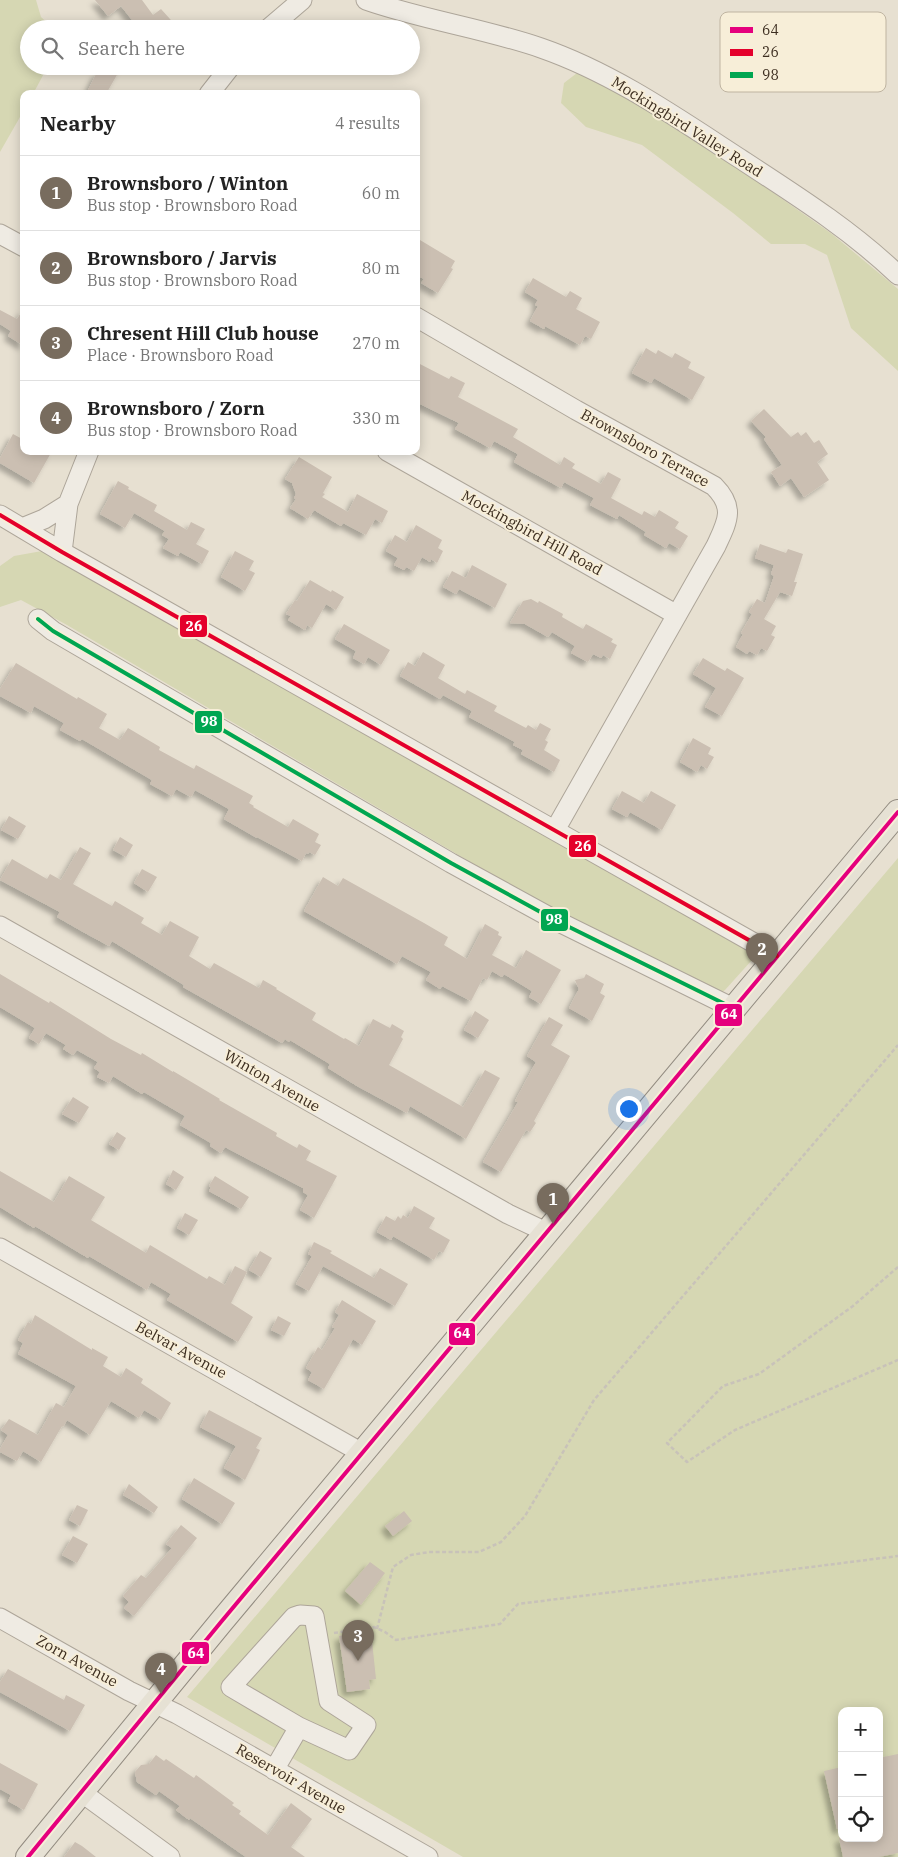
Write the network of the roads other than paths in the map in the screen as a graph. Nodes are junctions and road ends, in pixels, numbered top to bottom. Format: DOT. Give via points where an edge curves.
graph roads {
  1 [pos="302,0"];
  2 [pos="366,0"];
  3 [pos="279,20"];
  4 [pos="224,75"];
  5 [pos="212,90"];
  6 [pos="0,234"];
  7 [pos="20,245"];
  8 [pos="898,275"];
  9 [pos="420,319"];
  10 [pos="87,455"];
  11 [pos="394,455"];
  12 [pos="68,504"];
  13 [pos="0,516"];
  14 [pos="22,528"];
  15 [pos="62,552"];
  16 [pos="677,615"];
  17 [pos="38,618"];
  18 [pos="898,812"];
  19 [pos="555,830"];
  20 [pos="0,926"];
  21 [pos="777,956"];
  22 [pos="733,1008"];
  23 [pos="546,1232"];
  24 [pos="0,1248"];
  25 [pos="362,1453"];
  26 [pos="0,1618"];
  27 [pos="154,1704"];
  28 [pos="299,1727"];
  29 [pos="274,1770"];
  30 [pos="81,1792"];
  31 [pos="28,1857"];
  32 [pos="170,1857"];
  33 [pos="428,1857"];
  1 -- 3 [label="street"];
  2 -- 8 [label="street, Mockingbird Valley Road" via="488,31 542,49 619,83 816,208 860,240"];
  4 -- 5 [label="street"];
  6 -- 7 [label="street"];
  9 -- 16 [label="street, Brownsboro Terrace" via="720,492 729,510 726,524"];
  10 -- 12 [label="street"];
  11 -- 16 [label="street, Mockingbird Hill Road"];
  12 -- 14 [label="street"];
  12 -- 15 [label="street"];
  13 -- 14 [label="street"];
  14 -- 15 [label="street"];
  15 -- 19 [label="street"];
  16 -- 19 [label="street, Brownsboro Terrace"];
  17 -- 22 [label="street" via="53,631 452,864 555,920"];
  18 -- 21 [label="main road"];
  19 -- 21 [label="street"];
  20 -- 23 [label="street, Winton Avenue" via="508,1214"];
  21 -- 22 [label="main road"];
  22 -- 23 [label="main road"];
  23 -- 25 [label="main road"];
  24 -- 25 [label="street, Belvar Avenue"];
  25 -- 27 [label="main road"];
  26 -- 27 [label="street, Zorn Avenue"];
  27 -- 29 [label="street, Reservoir Avenue"];
  27 -- 30 [label="main road"];
  28 -- 28 [label="street" via="231,1687 294,1617 314,1616 329,1701 366,1724 350,1750"];
  28 -- 29 [label="street"];
  29 -- 33 [label="street, Reservoir Avenue"];
  30 -- 31 [label="main road"];
  30 -- 32 [label="street"];
}
